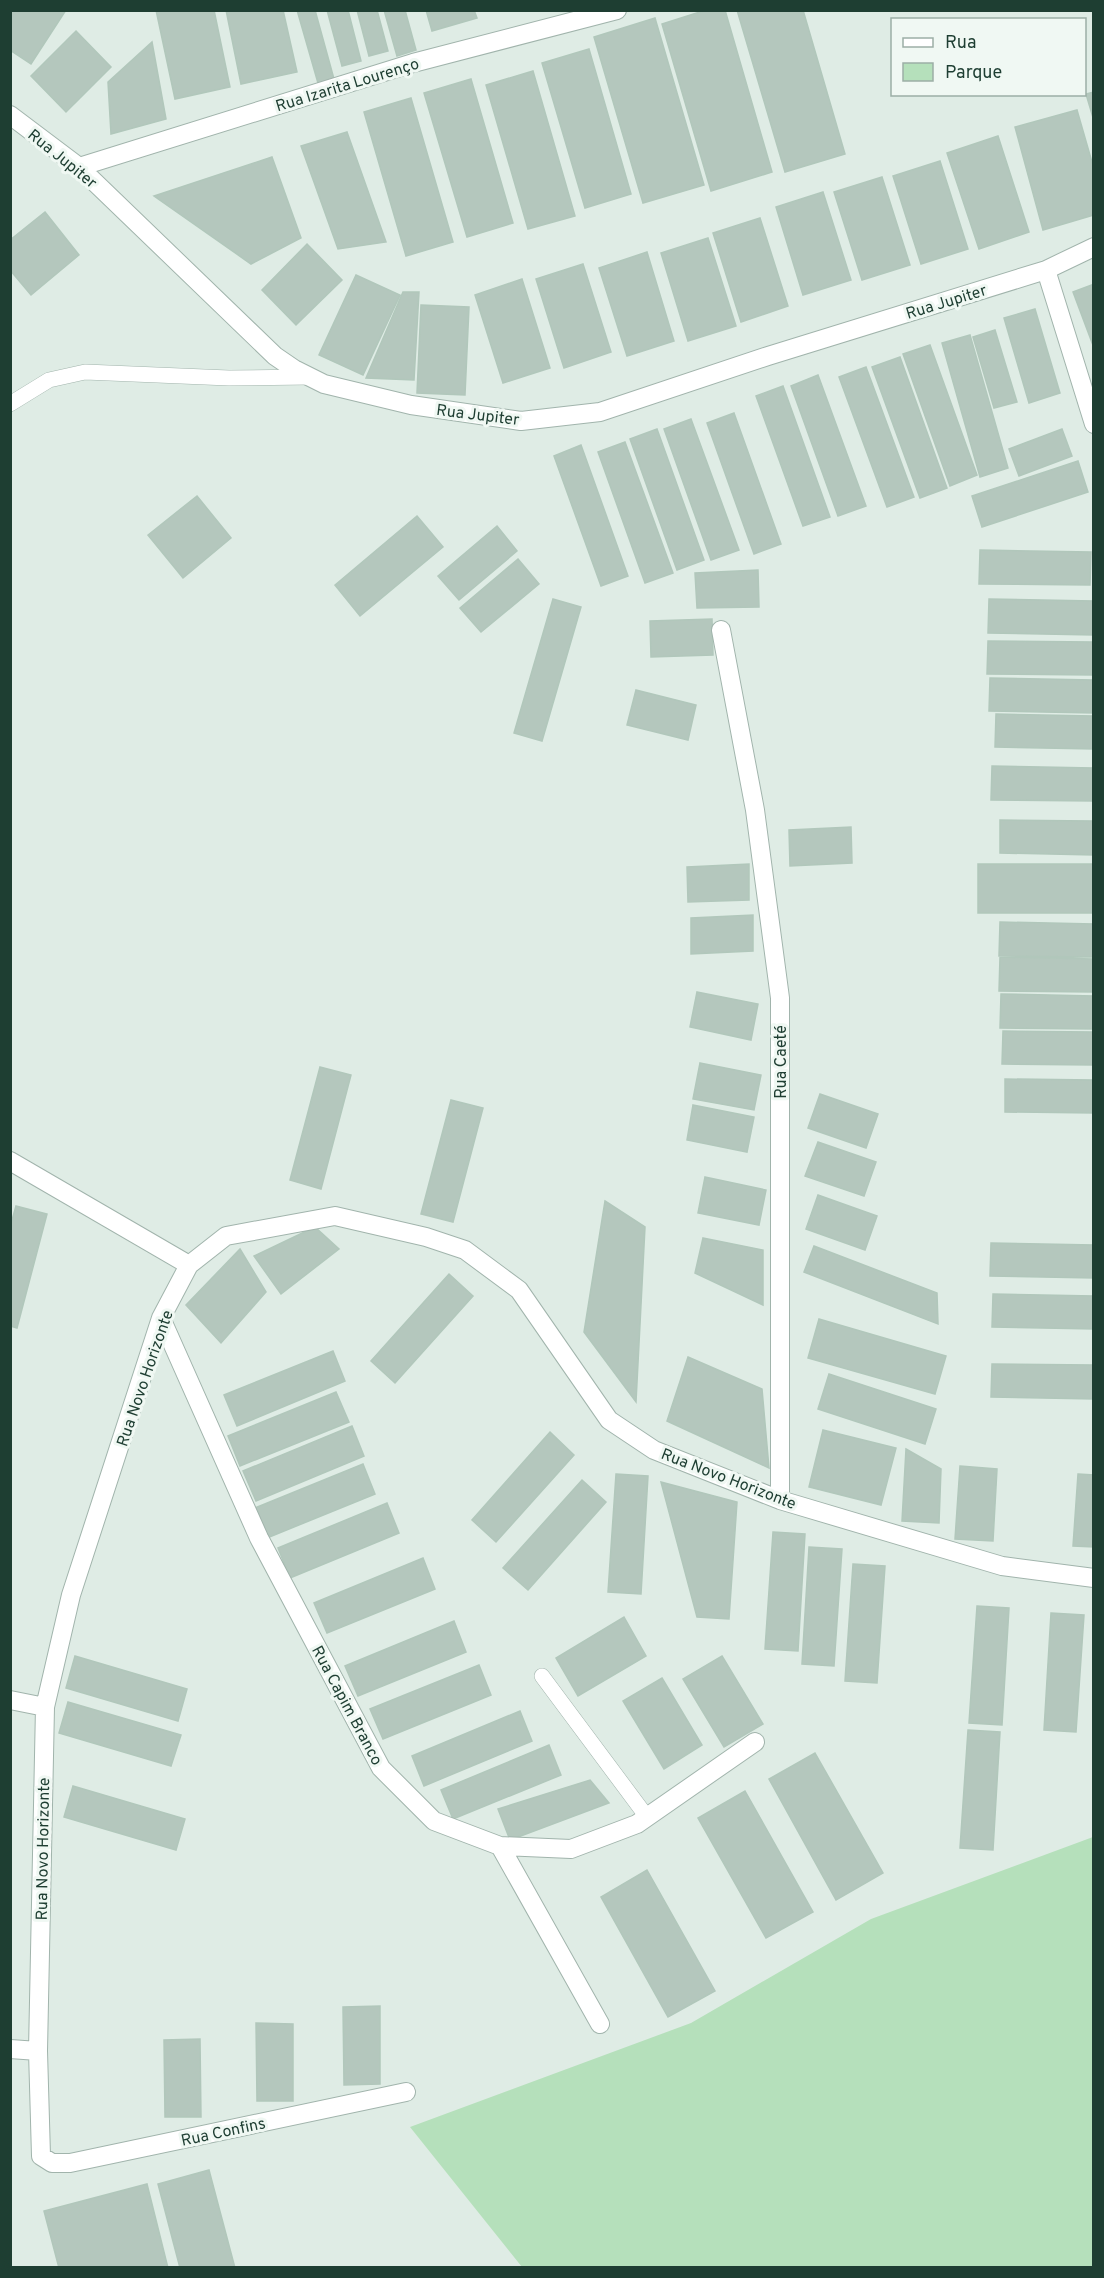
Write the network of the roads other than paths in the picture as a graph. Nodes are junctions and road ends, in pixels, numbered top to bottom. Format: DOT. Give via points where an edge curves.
graph roads {
  1 [pos="617,10"];
  2 [pos="10,115"];
  3 [pos="79,167"];
  4 [pos="1094,247"];
  5 [pos="1046,270"];
  6 [pos="311,377"];
  7 [pos="10,404"];
  8 [pos="1094,424"];
  9 [pos="721,630"];
  10 [pos="10,1161"];
  11 [pos="189,1265"];
  12 [pos="160,1318"];
  13 [pos="780,1500"];
  14 [pos="1094,1578"];
  15 [pos="542,1676"];
  16 [pos="10,1700"];
  17 [pos="45,1707"];
  18 [pos="755,1742"];
  19 [pos="647,1817"];
  20 [pos="500,1846"];
  21 [pos="600,2024"];
  22 [pos="10,2049"];
  23 [pos="38,2051"];
  24 [pos="406,2092"];
  25 [pos="41,2156"];
  1 -- 3 [label="street, Rua Izarita Lourenço" via="413,63"];
  2 -- 3 [label="street, Rua Jupiter"];
  3 -- 6 [label="street, Rua Jupiter" via="276,356"];
  4 -- 5 [label="street, Rua Jupiter"];
  5 -- 6 [label="street, Rua Jupiter" via="600,412 521,421 411,405 324,384"];
  5 -- 8 [label="street"];
  6 -- 7 [label="lane" via="85,372 48,380"];
  9 -- 13 [label="street, Rua Caeté" via="755,810 780,998"];
  10 -- 11 [label="street"];
  11 -- 12 [label="street, Rua Novo Horizonte"];
  11 -- 13 [label="street, Rua Novo Horizonte" via="226,1236 335,1216 465,1250 519,1290 609,1420 654,1450"];
  12 -- 17 [label="street, Rua Novo Horizonte" via="71,1595"];
  12 -- 20 [label="street, Rua Capim Branco" via="259,1538 381,1768 434,1821"];
  13 -- 14 [label="street, Rua Novo Horizonte" via="1002,1566"];
  15 -- 19 [label="lane"];
  16 -- 17 [label="street"];
  17 -- 23 [label="street, Rua Novo Horizonte"];
  18 -- 19 [label="street, Rua Capim Branco"];
  19 -- 20 [label="street, Rua Capim Branco" via="571,1849"];
  20 -- 21 [label="street"];
  22 -- 23 [label="street"];
  23 -- 25 [label="street, Rua Novo Horizonte"];
  24 -- 25 [label="street, Rua Confins" via="70,2163 52,2163"];
}
